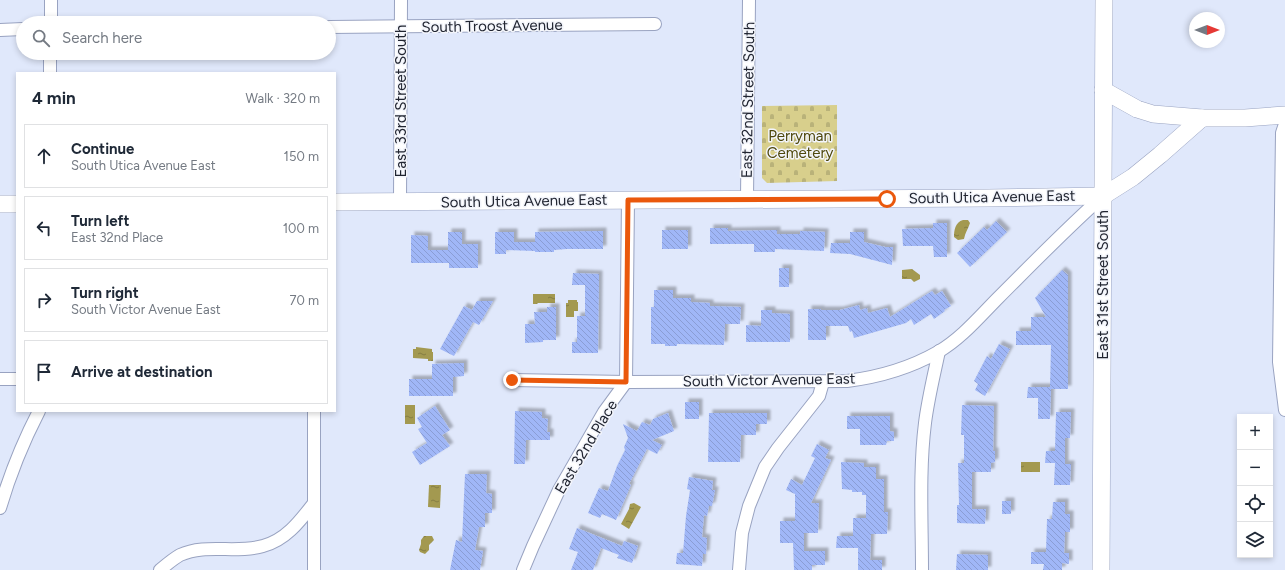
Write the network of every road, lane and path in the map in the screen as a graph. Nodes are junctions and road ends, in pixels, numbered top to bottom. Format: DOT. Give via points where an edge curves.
graph roads {
  1 [pos="51,0"];
  2 [pos="401,0"];
  3 [pos="749,0"];
  4 [pos="1104,0"];
  5 [pos="51,16"];
  6 [pos="655,24"];
  7 [pos="336,27"];
  8 [pos="401,27"];
  9 [pos="0,30"];
  10 [pos="16,30"];
  11 [pos="50,60"];
  12 [pos="50,72"];
  13 [pos="1103,90"];
  14 [pos="1285,115"];
  15 [pos="1202,118"];
  16 [pos="1285,124"];
  17 [pos="1103,196"];
  18 [pos="747,199"];
  19 [pos="628,200"];
  20 [pos="336,202"];
  21 [pos="400,202"];
  22 [pos="0,204"];
  23 [pos="16,204"];
  24 [pos="939,351"];
  25 [pos="0,379"];
  26 [pos="16,379"];
  27 [pos="512,380"];
  28 [pos="626,382"];
  29 [pos="823,382"];
  30 [pos="1285,410"];
  31 [pos="38,412"];
  32 [pos="314,412"];
  33 [pos="314,503"];
  34 [pos="0,508"];
  35 [pos="160,570"];
  36 [pos="314,570"];
  37 [pos="523,570"];
  38 [pos="738,570"];
  39 [pos="922,570"];
  40 [pos="1101,570"];
  1 -- 5 [label="street"];
  2 -- 8 [label="street, East 33rd Street South"];
  3 -- 18 [label="street, East 32nd Street South"];
  4 -- 13 [label="street, East 31st Street South"];
  6 -- 8 [label="street, South Troost Avenue"];
  7 -- 8 [label="street, South Troost Avenue"];
  8 -- 21 [label="street, East 33rd Street South"];
  9 -- 10 [label="street"];
  11 -- 12 [label="street"];
  13 -- 15 [label="street" via="1137,109 1153,114"];
  13 -- 17 [label="street, East 31st Street South"];
  14 -- 15 [label="street"];
  15 -- 17 [label="street" via="1138,173"];
  16 -- 30 [label="street" via="1282,133 1279,362"];
  17 -- 18 [label="street, South Utica Avenue East"];
  17 -- 24 [label="street, South Victor Avenue East" via="963,332"];
  17 -- 40 [label="street, East 31st Street South"];
  18 -- 19 [label="street, South Utica Avenue East"];
  19 -- 21 [label="street, South Utica Avenue East"];
  19 -- 28 [label="street"];
  20 -- 21 [label="street, South Utica Avenue East"];
  22 -- 23 [label="street"];
  24 -- 29 [label="street, South Victor Avenue East" via="916,363 881,375"];
  24 -- 39 [label="street" via="925,423"];
  25 -- 26 [label="street"];
  27 -- 28 [label="street, South Victor Avenue East"];
  28 -- 29 [label="street, South Victor Avenue East"];
  28 -- 37 [label="street, East 32nd Place" via="604,412 559,490"];
  29 -- 38 [label="street" via="819,396 765,468 749,506 742,533"];
  31 -- 34 [label="street" via="8,480"];
  32 -- 33 [label="street"];
  33 -- 35 [label="street" via="296,526 276,541 244,549 204,549 191,552 180,555"];
  33 -- 36 [label="street"];
}
